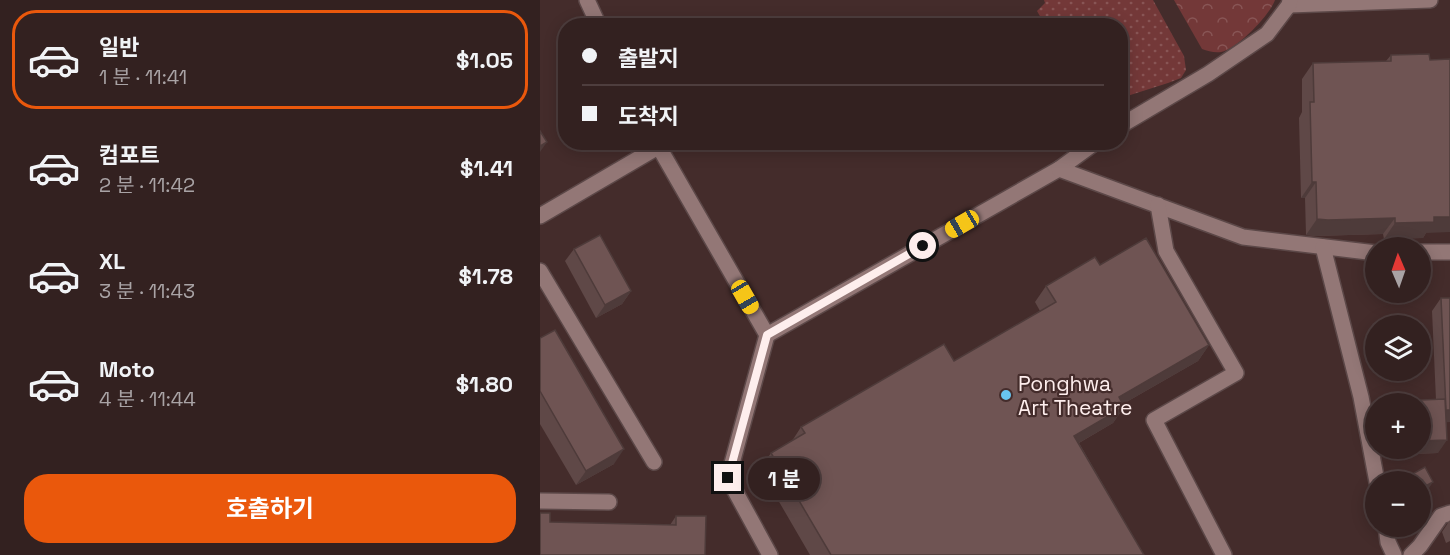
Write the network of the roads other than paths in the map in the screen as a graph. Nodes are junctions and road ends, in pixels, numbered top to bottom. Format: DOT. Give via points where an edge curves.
graph roads {
  1 [pos="587,0"];
  2 [pos="1430,0"];
  3 [pos="1290,3"];
  4 [pos="596,18"];
  5 [pos="1128,121"];
  6 [pos="649,150"];
  7 [pos="660,150"];
  8 [pos="1085,150"];
  9 [pos="1059,169"];
  10 [pos="1158,205"];
  11 [pos="540,216"];
  12 [pos="1323,247"];
  13 [pos="1365,252"];
  14 [pos="1431,252"];
  15 [pos="1450,252"];
  16 [pos="540,271"];
  17 [pos="767,335"];
  18 [pos="654,462"];
  19 [pos="1375,471"];
  20 [pos="540,501"];
  21 [pos="609,502"];
  22 [pos="1450,513"];
  23 [pos="1387,537"];
  24 [pos="770,555"];
  25 [pos="1224,555"];
  26 [pos="1394,555"];
  27 [pos="1411,555"];
  1 -- 4 [label="street"];
  2 -- 3 [label="street"];
  3 -- 5 [label="street" via="1267,34 1208,75"];
  6 -- 11 [label="street"];
  7 -- 17 [label="street"];
  8 -- 9 [label="street"];
  9 -- 10 [label="street"];
  9 -- 17 [label="street"];
  10 -- 12 [label="street" via="1243,237"];
  10 -- 25 [label="street" via="1166,251 1236,373 1154,420"];
  12 -- 13 [label="street"];
  12 -- 19 [label="street"];
  14 -- 15 [label="street"];
  16 -- 18 [label="street"];
  17 -- 24 [label="street" via="728,478"];
  20 -- 21 [label="street"];
  22 -- 27 [label="street" via="1441,516"];
  23 -- 26 [label="street"];
}
